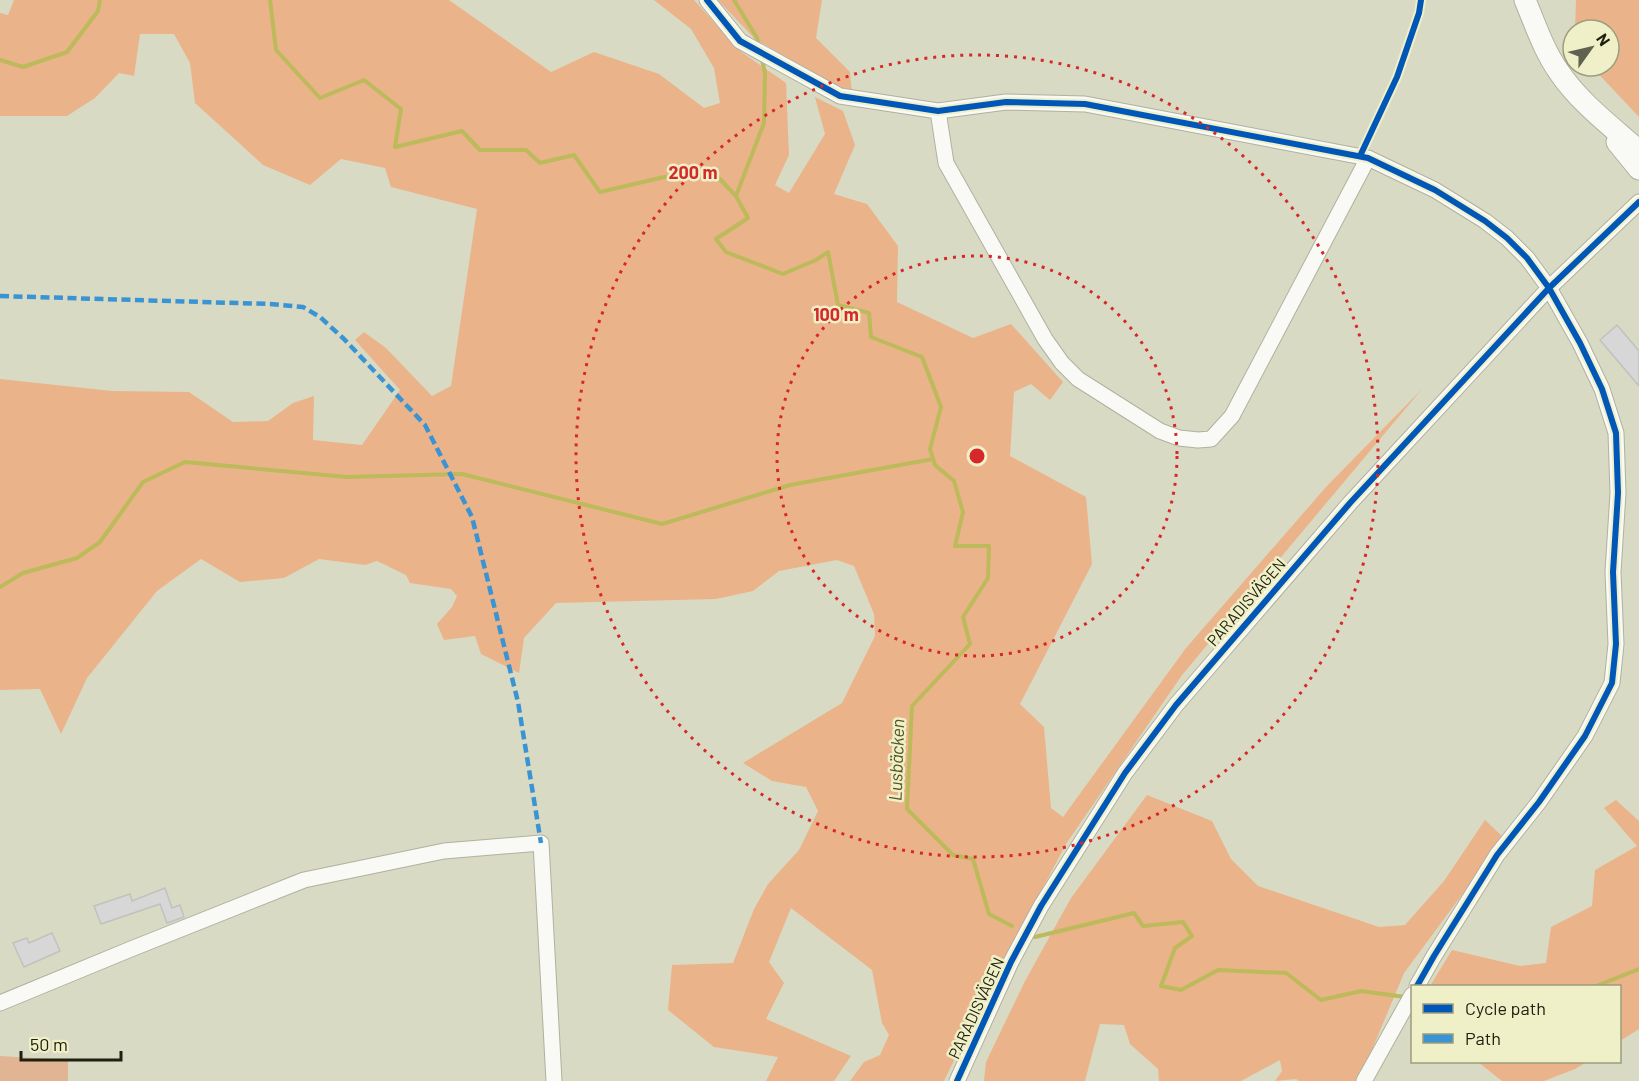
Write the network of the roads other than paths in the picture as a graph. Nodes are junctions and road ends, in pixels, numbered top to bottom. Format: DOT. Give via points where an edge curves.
graph roads {
  1 [pos="707,0"];
  2 [pos="1525,0"];
  3 [pos="1540,0"];
  4 [pos="1540,34"];
  5 [pos="938,111"];
  6 [pos="1597,115"];
  7 [pos="1639,151"];
  8 [pos="1368,158"];
  9 [pos="1639,169"];
  10 [pos="1639,202"];
  11 [pos="1549,288"];
  12 [pos="1418,985"];
  13 [pos="1411,999"];
  14 [pos="0,1003"];
  15 [pos="554,1081"];
  16 [pos="957,1081"];
  17 [pos="1364,1081"];
  1 -- 5 [label="street" via="740,41 840,96"];
  2 -- 4 [label="highway"];
  3 -- 4 [label="highway"];
  4 -- 6 [label="highway" via="1558,72"];
  5 -- 8 [label="street" via="1006,102 1085,104"];
  5 -- 8 [label="street" via="946,163 1062,363 1078,379 1160,430 1188,439 1211,439 1232,416"];
  6 -- 7 [label="highway"];
  6 -- 9 [label="highway"];
  8 -- 11 [label="street" via="1435,190 1485,221 1527,258"];
  10 -- 11 [label="street, PARADISVÄGEN"];
  11 -- 12 [label="street" via="1602,389 1616,434 1616,644 1612,683 1585,736 1497,855"];
  11 -- 16 [label="street, PARADISVÄGEN" via="1350,503 1157,730 1125,773 1041,906"];
  13 -- 17 [label="street"];
  14 -- 15 [label="street" via="304,880 444,851 541,843"];
}
